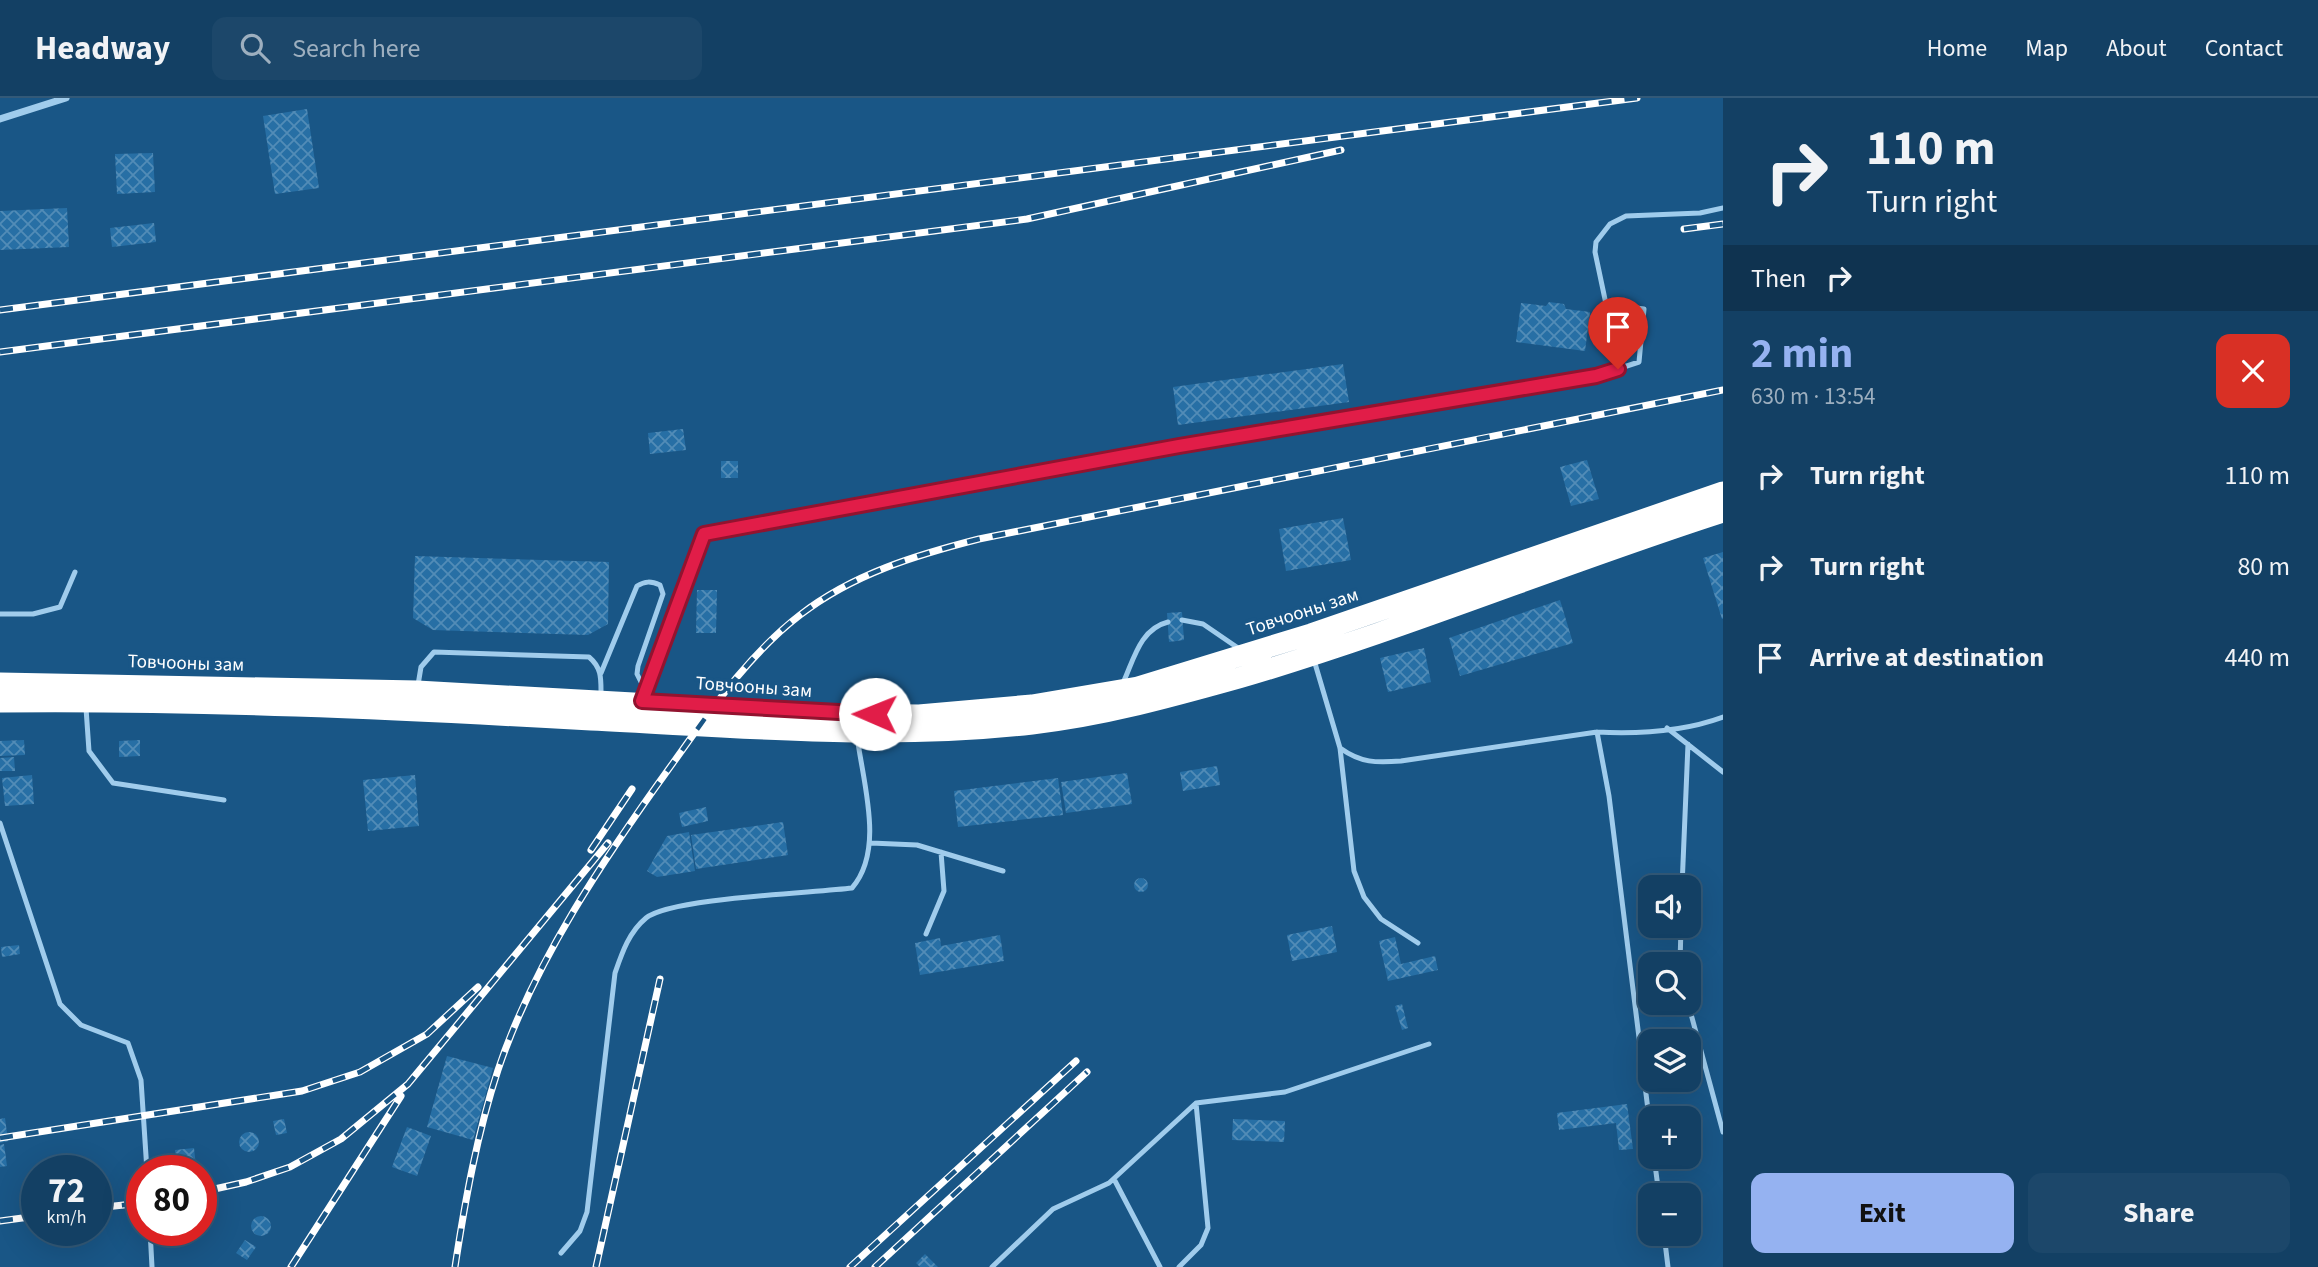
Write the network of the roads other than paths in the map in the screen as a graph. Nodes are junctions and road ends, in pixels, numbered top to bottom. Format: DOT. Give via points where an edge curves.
graph roads {
  1 [pos="66,98"];
  2 [pos="0,119"];
  3 [pos="1723,208"];
  4 [pos="1723,492"];
  5 [pos="1723,512"];
  6 [pos="75,572"];
  7 [pos="0,614"];
  8 [pos="1182,620"];
  9 [pos="1168,622"];
  10 [pos="1247,653"];
  11 [pos="1313,656"];
  12 [pos="601,673"];
  13 [pos="0,683"];
  14 [pos="1120,690"];
  15 [pos="417,691"];
  16 [pos="644,696"];
  17 [pos="601,699"];
  18 [pos="85,701"];
  19 [pos="0,702"];
  20 [pos="1723,717"];
  21 [pos="1667,728"];
  22 [pos="1597,732"];
  23 [pos="857,733"];
  24 [pos="1688,744"];
  25 [pos="1340,748"];
  26 [pos="1723,772"];
  27 [pos="224,800"];
  28 [pos="0,823"];
  29 [pos="871,843"];
  30 [pos="941,852"];
  31 [pos="1003,871"];
  32 [pos="1683,875"];
  33 [pos="926,934"];
  34 [pos="1418,943"];
  35 [pos="1691,1015"];
  36 [pos="1429,1044"];
  37 [pos="1196,1103"];
  38 [pos="1648,1106"];
  39 [pos="1723,1132"];
  40 [pos="146,1155"];
  41 [pos="1114,1179"];
  42 [pos="151,1246"];
  43 [pos="1665,1246"];
  44 [pos="561,1253"];
  45 [pos="152,1267"];
  46 [pos="992,1267"];
  47 [pos="1160,1267"];
  48 [pos="1179,1267"];
  49 [pos="1668,1267"];
  1 -- 2 [label="street"];
  3 -- 16 [label="lane" via="1626,216 1602,231 1595,252 1606,304 1644,309 1639,362 1596,376 1179,446 704,534"];
  4 -- 10 [label="highway, Товчооны зам"];
  5 -- 11 [label="highway"];
  6 -- 7 [label="lane" via="60,607 33,614"];
  8 -- 10 [label="lane" via="1203,624"];
  9 -- 14 [label="lane" via="1146,632"];
  10 -- 14 [label="highway, Товчооны зам"];
  11 -- 23 [label="highway" via="1142,705 1034,724 919,734"];
  11 -- 25 [label="lane"];
  12 -- 15 [label="lane" via="589,657 434,652 421,667"];
  12 -- 16 [label="lane" via="637,586 660,585 663,594 637,674"];
  12 -- 17 [label="lane"];
  13 -- 15 [label="highway, Товчооны зам"];
  14 -- 16 [label="highway, Товчооны зам" via="1032,705 919,715 831,714"];
  15 -- 17 [label="highway, Товчооны зам"];
  16 -- 17 [label="highway, Товчооны зам"];
  18 -- 19 [label="highway"];
  18 -- 23 [label="highway" via="417,710"];
  18 -- 27 [label="lane" via="89,751 113,783"];
  20 -- 21 [label="lane" via="1707,724"];
  21 -- 22 [label="lane"];
  21 -- 24 [label="lane"];
  22 -- 25 [label="lane" via="1369,763"];
  22 -- 38 [label="lane"];
  23 -- 29 [label="lane"];
  24 -- 26 [label="lane"];
  24 -- 32 [label="lane"];
  25 -- 34 [label="lane" via="1354,870 1364,897 1381,919"];
  28 -- 40 [label="lane" via="60,1004 81,1025 128,1043 141,1080"];
  29 -- 30 [label="lane" via="904,843"];
  29 -- 44 [label="lane" via="865,869 852,888 691,902 647,917 633,933 615,973 587,1212 580,1231"];
  30 -- 31 [label="lane"];
  30 -- 33 [label="lane" via="944,891"];
  35 -- 39 [label="lane"];
  36 -- 37 [label="lane" via="1285,1092"];
  37 -- 41 [label="lane"];
  37 -- 48 [label="lane" via="1208,1228 1201,1245"];
  41 -- 46 [label="lane" via="1052,1209"];
  41 -- 47 [label="lane"];
  42 -- 45 [label="lane"];
  43 -- 49 [label="lane"];
}
